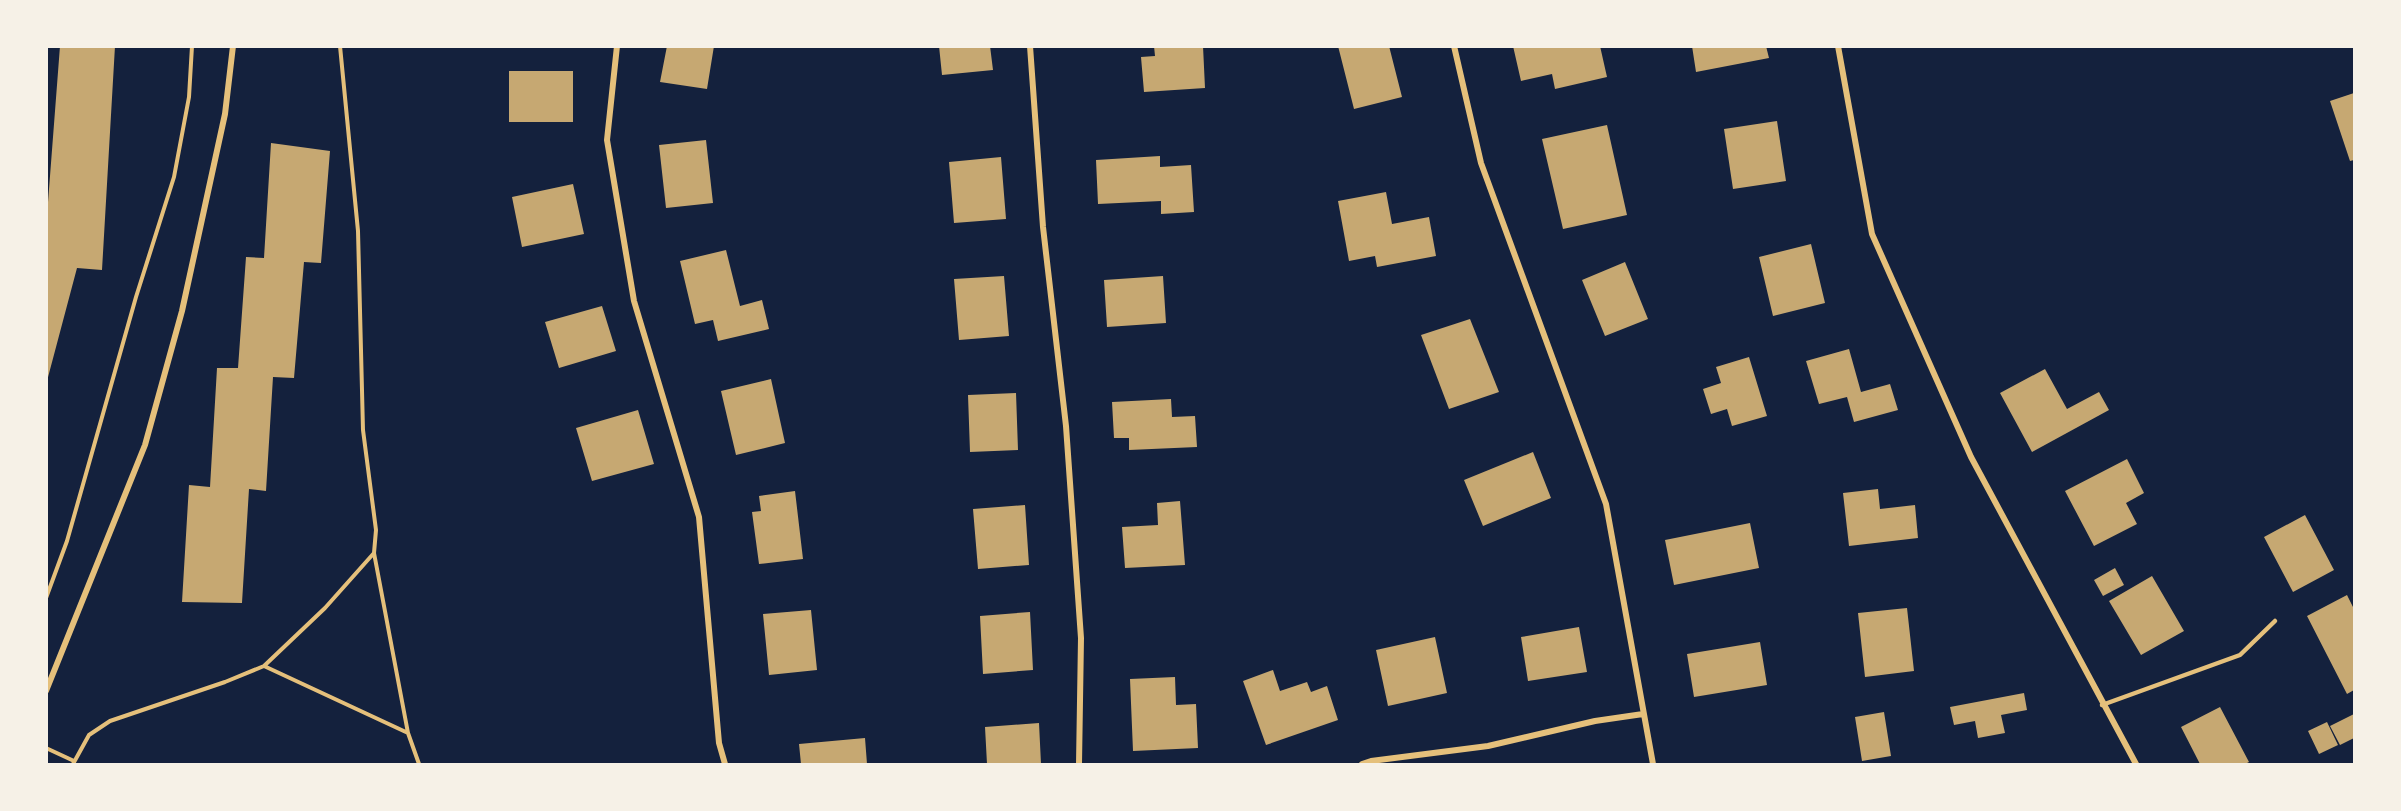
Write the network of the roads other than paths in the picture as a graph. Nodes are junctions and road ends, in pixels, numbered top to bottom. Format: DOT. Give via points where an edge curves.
graph roads {
  1 [pos="233,46"];
  2 [pos="617,46"];
  3 [pos="1030,46"];
  4 [pos="1454,46"];
  5 [pos="1838,46"];
  6 [pos="2276,621"];
  7 [pos="46,691"];
  8 [pos="2102,705"];
  9 [pos="1643,714"];
  10 [pos="725,765"];
  11 [pos="1079,765"];
  12 [pos="1362,765"];
  13 [pos="1653,765"];
  14 [pos="2136,765"];
  1 -- 7 [label="street" via="225,114 182,311 145,445"];
  2 -- 10 [label="street" via="607,140 634,301 699,517 719,743"];
  3 -- 11 [label="street" via="1043,227 1066,426 1081,638"];
  4 -- 9 [label="street" via="1481,163 1606,504"];
  5 -- 8 [label="street" via="1872,234 1971,457"];
  6 -- 8 [label="lane" via="2240,655"];
  8 -- 14 [label="street"];
  9 -- 12 [label="street" via="1488,746"];
  9 -- 13 [label="street"];
}
